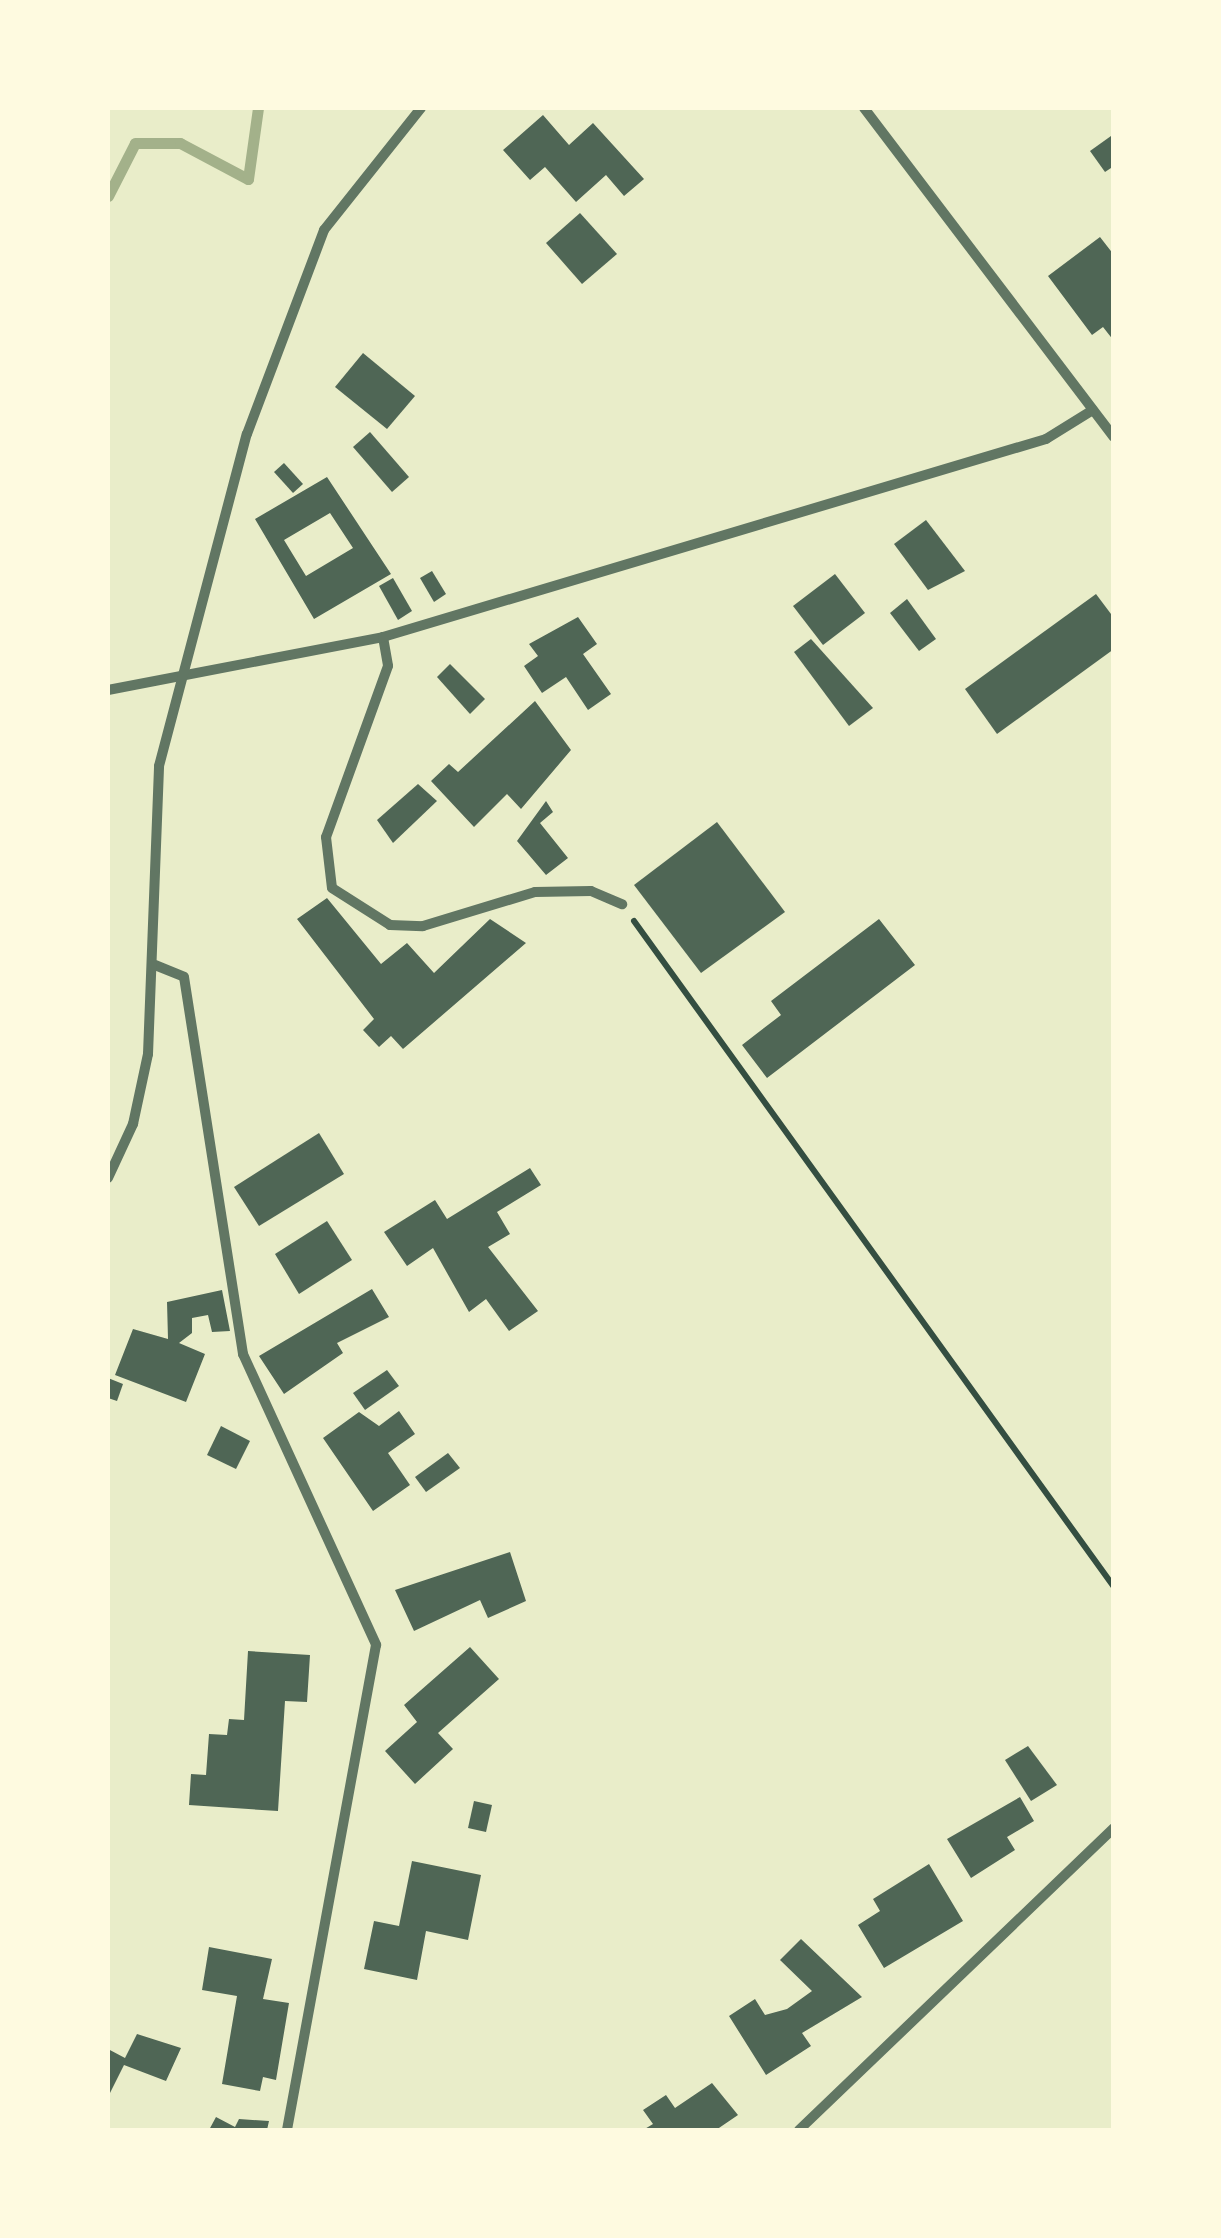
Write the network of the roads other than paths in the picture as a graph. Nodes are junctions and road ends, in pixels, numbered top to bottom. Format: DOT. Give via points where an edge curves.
graph roads {
  1 [pos="421,108"];
  2 [pos="864,108"];
  3 [pos="1093,410"];
  4 [pos="1114,438"];
  5 [pos="383,637"];
  6 [pos="177,680"];
  7 [pos="108,690"];
  8 [pos="622,904"];
  9 [pos="155,965"];
  10 [pos="108,1178"];
  11 [pos="1114,1828"];
  12 [pos="287,2130"];
  13 [pos="799,2130"];
  1 -- 6 [label="street" via="324,230 270,356"];
  2 -- 3 [label="street"];
  3 -- 4 [label="street"];
  3 -- 5 [label="street" via="1046,439"];
  5 -- 6 [label="street"];
  5 -- 8 [label="street" via="388,666 326,837 332,888 390,924 423,926 535,892 591,891"];
  6 -- 7 [label="street"];
  6 -- 9 [label="street" via="157,785"];
  9 -- 10 [label="street" via="133,1124"];
  9 -- 12 [label="street" via="184,977 244,1354 376,1645"];
  11 -- 13 [label="street"];
}
